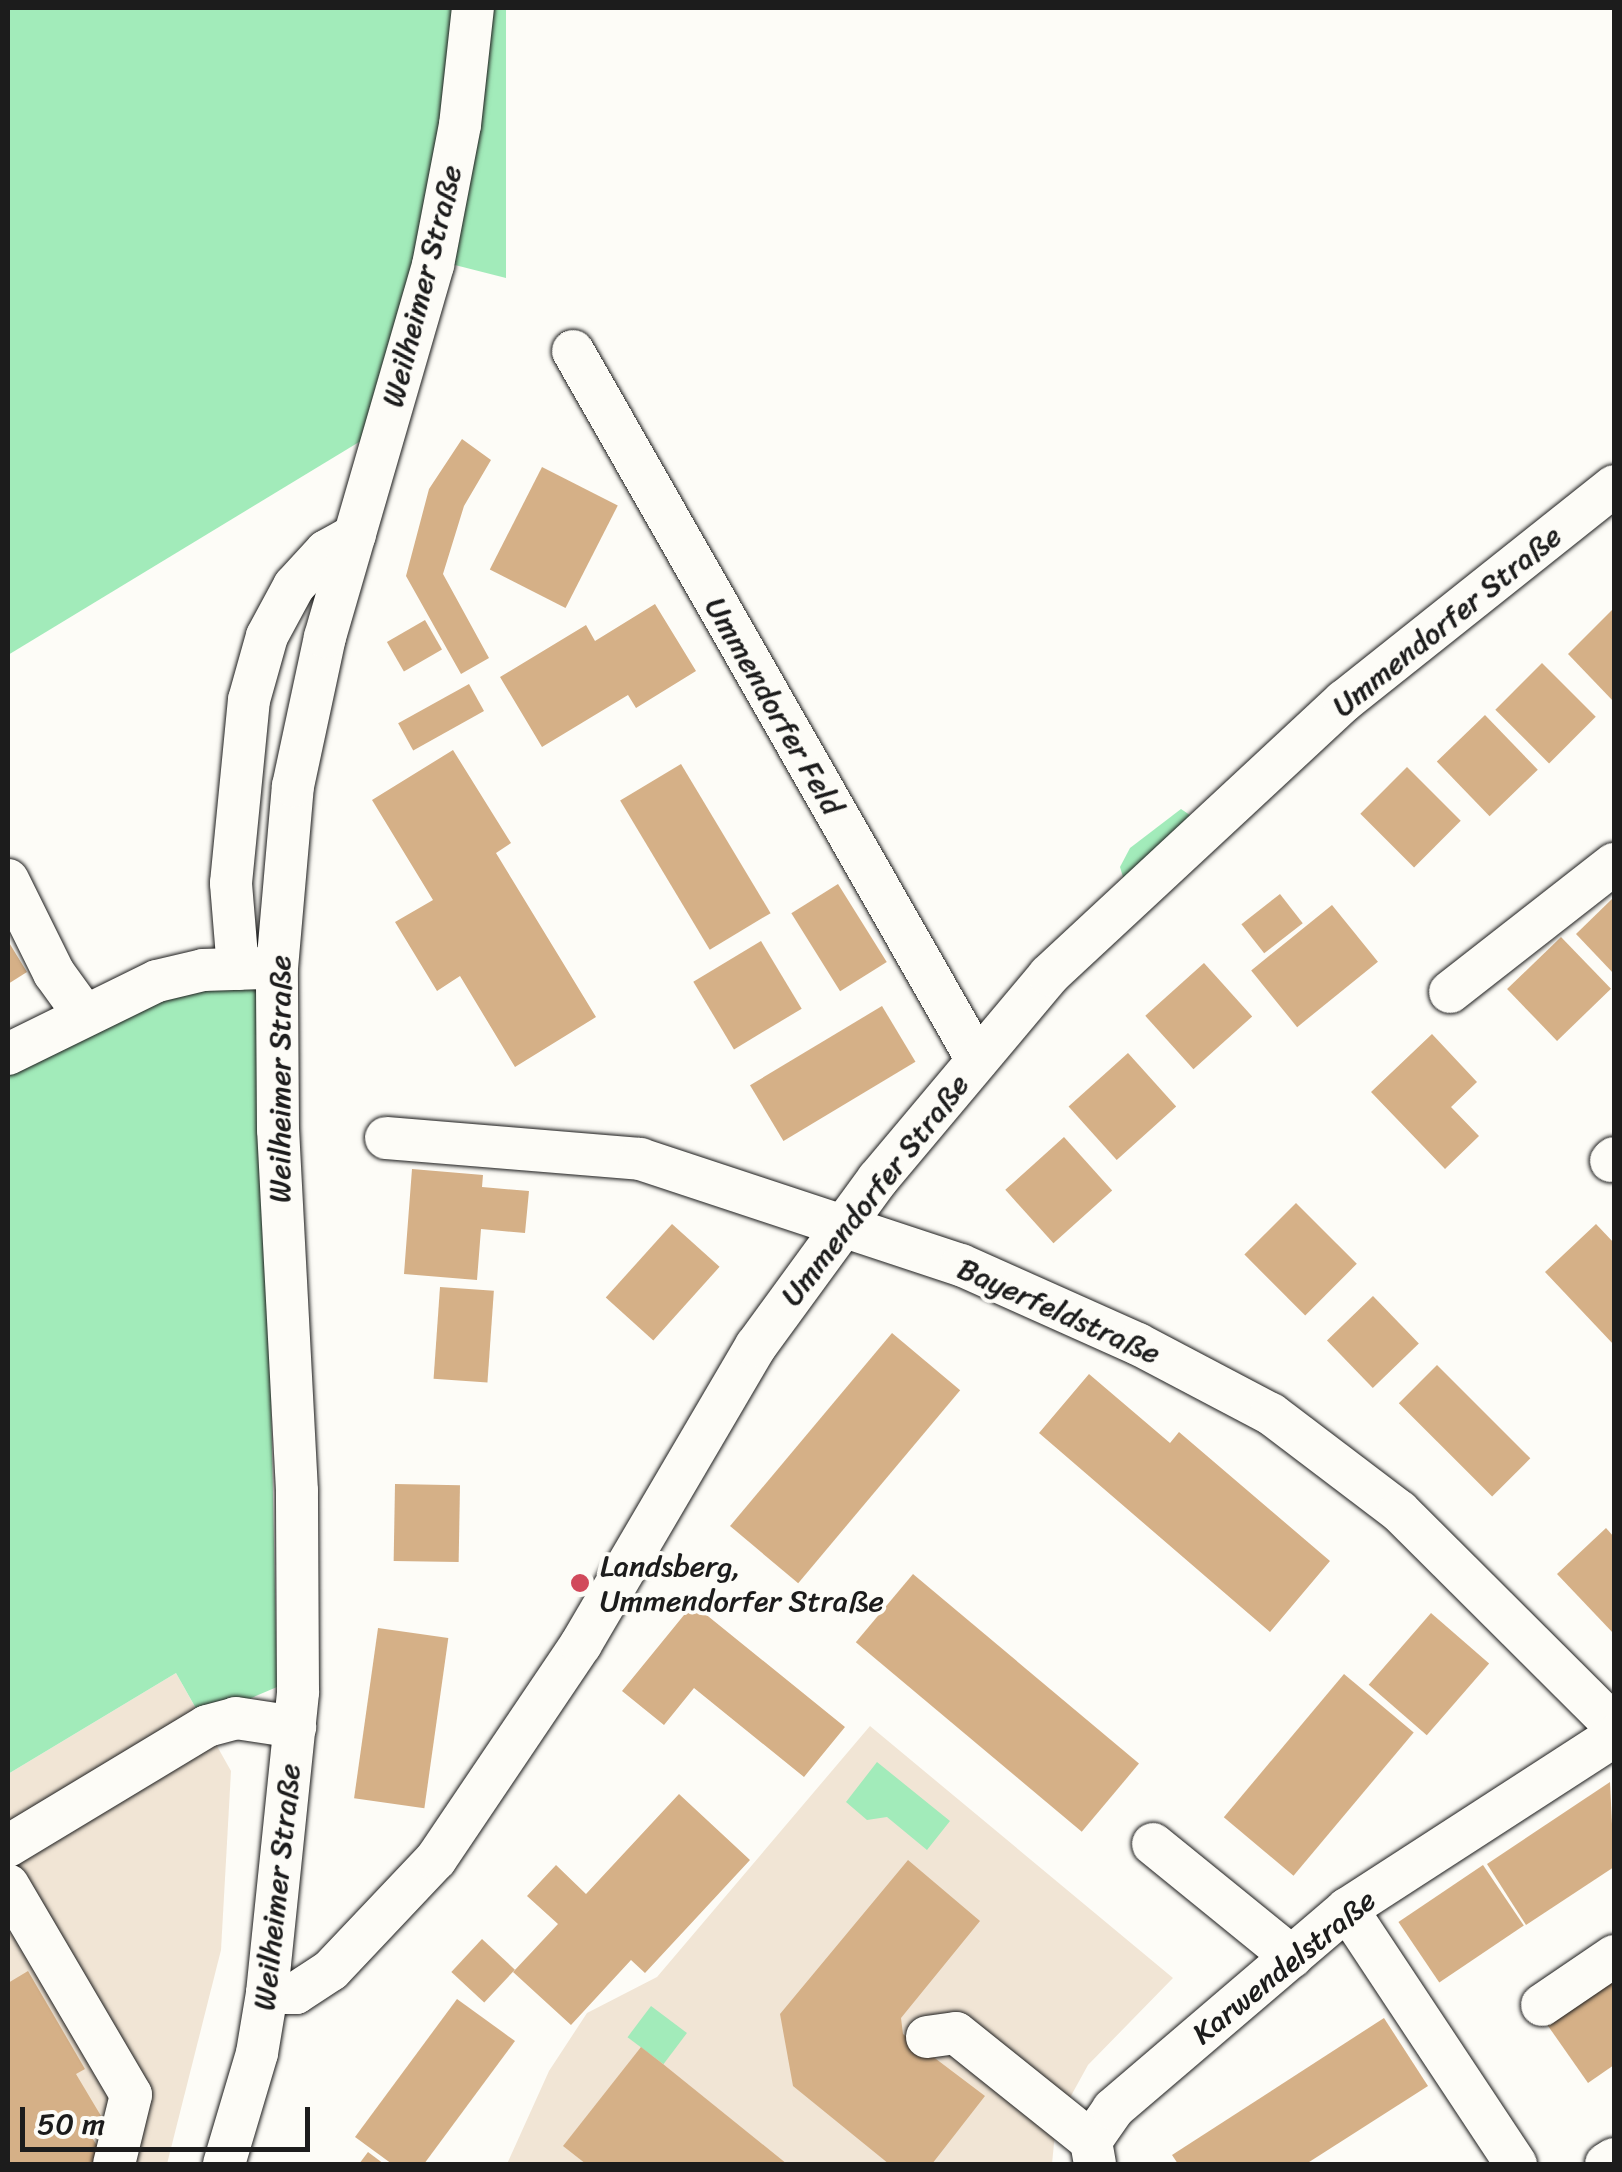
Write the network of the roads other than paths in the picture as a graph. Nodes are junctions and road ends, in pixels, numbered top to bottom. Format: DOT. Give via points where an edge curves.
graph roads {
  1 [pos="473,8"];
  2 [pos="573,351"];
  3 [pos="1614,486"];
  4 [pos="355,535"];
  5 [pos="1614,864"];
  6 [pos="8,880"];
  7 [pos="258,968"];
  8 [pos="1450,992"];
  9 [pos="83,1013"];
  10 [pos="8,1054"];
  11 [pos="977,1060"];
  12 [pos="386,1138"];
  13 [pos="844,1224"];
  14 [pos="1614,1726"];
  15 [pos="294,1727"];
  16 [pos="1614,1736"];
  17 [pos="1153,1844"];
  18 [pos="8,1846"];
  19 [pos="8,1885"];
  20 [pos="1348,1910"];
  21 [pos="1292,1956"];
  22 [pos="1614,1956"];
  23 [pos="266,1993"];
  24 [pos="1542,2004"];
  25 [pos="927,2037"];
  26 [pos="1093,2153"];
  27 [pos="1614,2159"];
  28 [pos="1509,2162"];
  29 [pos="114,2164"];
  30 [pos="224,2164"];
  31 [pos="1606,2164"];
  1 -- 4 [label="street, Weilheimer Straße" via="433,265"];
  2 -- 11 [label="street, Ummendorfer Feld"];
  3 -- 11 [label="street, Ummendorfer Straße" via="1344,701 1049,975"];
  4 -- 7 [label="street, Weilheimer Straße" via="293,786"];
  4 -- 7 [label="street" via="326,550 294,586 267,636 249,700 231,883"];
  5 -- 8 [label="street"];
  6 -- 9 [label="street" via="54,973"];
  7 -- 9 [label="street" via="157,982"];
  7 -- 15 [label="street, Weilheimer Straße" via="279,1165 297,1491"];
  9 -- 10 [label="street"];
  11 -- 13 [label="street, Ummendorfer Straße"];
  12 -- 13 [label="street, Bayerfeldstraße" via="640,1159"];
  13 -- 14 [label="street, Bayerfeldstraße" via="961,1264 1271,1414 1399,1511"];
  13 -- 23 [label="street, Ummendorfer Straße" via="756,1346 581,1644 436,1860 331,1970 296,1992"];
  15 -- 18 [label="street" via="236,1718 207,1726"];
  15 -- 23 [label="street, Weilheimer Straße"];
  16 -- 20 [label="street, Karwendelstraße"];
  17 -- 21 [label="street"];
  19 -- 29 [label="street" via="131,2096"];
  20 -- 21 [label="street, Karwendelstraße"];
  20 -- 28 [label="street"];
  21 -- 26 [label="street, Karwendelstraße" via="1113,2109"];
  22 -- 24 [label="street"];
  23 -- 30 [label="street, Weilheimer Straße" via="257,2053"];
  25 -- 26 [label="street" via="956,2033"];
  27 -- 31 [label="street"];
}
